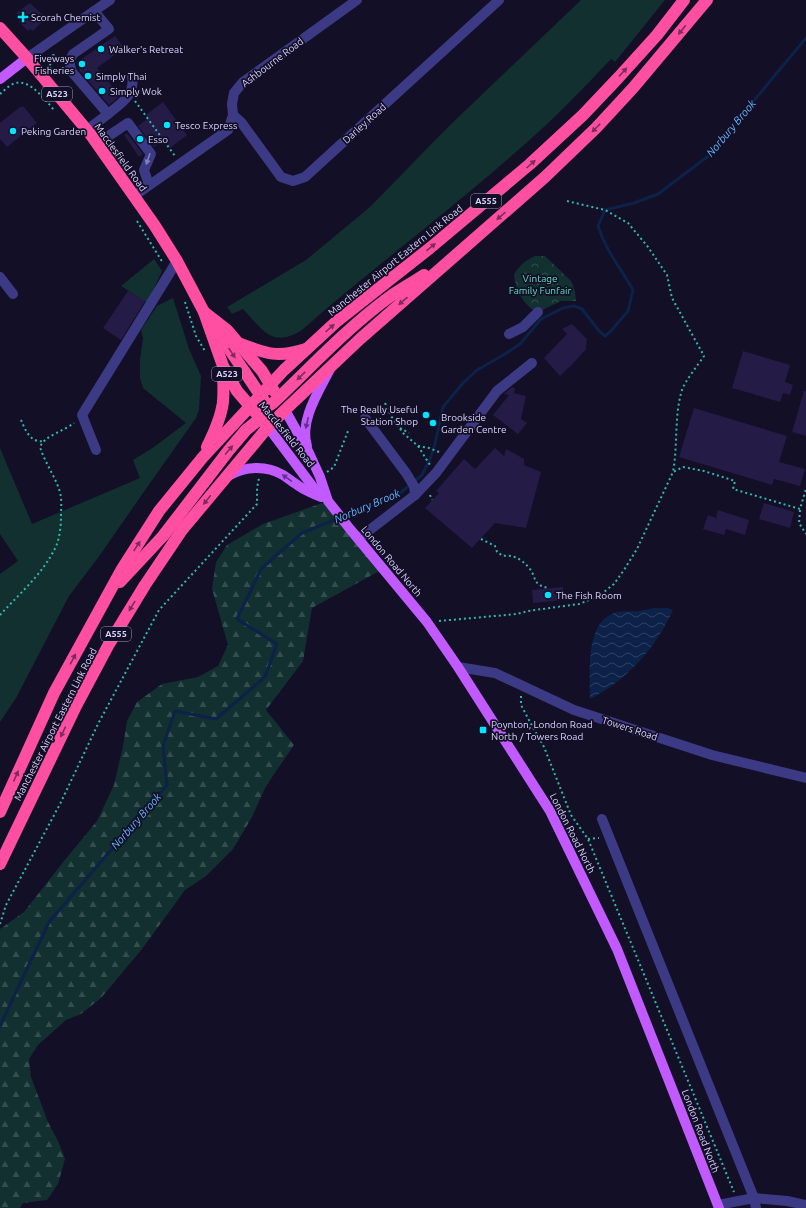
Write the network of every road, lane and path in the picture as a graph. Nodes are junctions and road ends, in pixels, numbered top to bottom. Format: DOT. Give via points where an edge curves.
graph roads {
  1 [pos="110,0"];
  2 [pos="357,0"];
  3 [pos="499,0"];
  4 [pos="684,0"];
  5 [pos="707,0"];
  6 [pos="94,11"];
  7 [pos="0,28"];
  8 [pos="27,58"];
  9 [pos="50,65"];
  10 [pos="50,69"];
  11 [pos="132,76"];
  12 [pos="0,79"];
  13 [pos="0,94"];
  14 [pos="55,111"];
  15 [pos="108,114"];
  16 [pos="234,115"];
  17 [pos="87,130"];
  18 [pos="98,144"];
  19 [pos="150,185"];
  20 [pos="134,196"];
  21 [pos="567,200"];
  22 [pos="133,216"];
  23 [pos="463,249"];
  24 [pos="178,261"];
  25 [pos="170,273"];
  26 [pos="0,278"];
  27 [pos="14,294"];
  28 [pos="183,297"];
  29 [pos="538,312"];
  30 [pos="209,315"];
  31 [pos="509,334"];
  32 [pos="240,344"];
  33 [pos="308,348"];
  34 [pos="208,357"];
  35 [pos="334,362"];
  36 [pos="532,363"];
  37 [pos="223,366"];
  38 [pos="271,384"];
  39 [pos="261,395"];
  40 [pos="278,398"];
  41 [pos="385,403"];
  42 [pos="250,407"];
  43 [pos="285,410"];
  44 [pos="82,415"];
  45 [pos="266,416"];
  46 [pos="365,418"];
  47 [pos="21,420"];
  48 [pos="399,427"];
  49 [pos="348,431"];
  50 [pos="408,433"];
  51 [pos="44,440"];
  52 [pos="418,446"];
  53 [pos="96,450"];
  54 [pos="439,452"];
  55 [pos="309,453"];
  56 [pos="203,458"];
  57 [pos="431,467"];
  58 [pos="673,472"];
  59 [pos="259,475"];
  60 [pos="320,477"];
  61 [pos="225,478"];
  62 [pos="414,490"];
  63 [pos="806,490"];
  64 [pos="328,502"];
  65 [pos="800,509"];
  66 [pos="806,534"];
  67 [pos="358,539"];
  68 [pos="481,539"];
  69 [pos="548,588"];
  70 [pos="106,598"];
  71 [pos="0,615"];
  72 [pos="427,622"];
  73 [pos="458,667"];
  74 [pos="520,684"];
  75 [pos="806,778"];
  76 [pos="0,812"];
  77 [pos="602,819"];
  78 [pos="0,864"];
  79 [pos="0,924"];
  80 [pos="754,1198"];
  81 [pos="738,1202"];
  82 [pos="806,1205"];
  83 [pos="718,1207"];
  84 [pos="756,1208"];
  1 -- 6 [label="street"];
  2 -- 16 [label="street, Ashbourne Road" via="243,82 234,93"];
  3 -- 16 [label="street, Darley Road" via="305,178 293,181 281,176"];
  33 -- 4 [label="highway, Manchester Airport Eastern Link Road / A555, one-way" via="336,322 530,164 583,115 657,35"];
  5 -- 23 [label="highway, A555, one-way" via="634,88 596,128"];
  6 -- 8 [label="street"];
  6 -- 15 [label="street" via="109,29 73,54 70,57 70,67"];
  7 -- 8 [label="highway, Macclesfield Road / A523"];
  8 -- 12 [label="main road"];
  8 -- 17 [label="highway, Macclesfield Road / A523"];
  9 -- 10 [label="path"];
  11 -- 15 [label="street" via="132,90 128,97"];
  13 -- 14 [label="path" via="20,82 39,93"];
  15 -- 17 [label="street"];
  16 -- 19 [label="street, Ashbourne Road" via="228,130"];
  17 -- 18 [label="highway, Macclesfield Road / A523"];
  18 -- 19 [label="street, one-way" via="128,123 151,154 144,170"];
  18 -- 20 [label="highway, Macclesfield Road / A523"];
  19 -- 20 [label="street, Ashbourne Road"];
  20 -- 24 [label="highway, Macclesfield Road / A523"];
  21 -- 58 [label="path" via="605,210 628,223 668,275 672,298 704,356 682,388"];
  22 -- 25 [label="path"];
  23 -- 35 [label="highway, A555, one-way"];
  23 -- 40 [label="highway, one-way" via="388,298 332,345"];
  24 -- 25 [label="street"];
  24 -- 30 [label="highway, Macclesfield Road / A523"];
  25 -- 44 [label="street"];
  26 -- 27 [label="street"];
  28 -- 34 [label="path" via="196,336"];
  29 -- 31 [label="street" via="523,327"];
  30 -- 32 [label="highway, Macclesfield Road / A523"];
  30 -- 37 [label="highway, Macclesfield Road / A523"];
  30 -- 39 [label="highway, one-way"];
  32 -- 33 [label="highway" via="276,355"];
  32 -- 38 [label="highway, Macclesfield Road / A523"];
  33 -- 38 [label="highway, Manchester Airport Eastern Link Road / A555"];
  35 -- 43 [label="highway, A555"];
  35 -- 55 [label="main road, one-way" via="313,402 305,428"];
  36 -- 62 [label="street" via="497,391 436,473"];
  37 -- 42 [label="highway, Macclesfield Road / A523"];
  37 -- 56 [label="highway" via="222,408"];
  38 -- 39 [label="highway, A555"];
  38 -- 40 [label="highway, Macclesfield Road / A523"];
  39 -- 42 [label="highway, A555"];
  39 -- 45 [label="highway"];
  40 -- 43 [label="highway, Macclesfield Road / A523"];
  40 -- 45 [label="highway"];
  41 -- 48 [label="path"];
  42 -- 45 [label="highway, Macclesfield Road / A523"];
  42 -- 56 [label="highway, A555"];
  43 -- 45 [label="highway, Manchester Airport Eastern Link Road / A555"];
  43 -- 55 [label="main road, Macclesfield Road"];
  44 -- 51 [label="path" via="66,430"];
  44 -- 53 [label="street"];
  45 -- 61 [label="highway, Manchester Airport Eastern Link Road / A555"];
  45 -- 64 [label="main road, Macclesfield Road"];
  70 -- 45 [label="highway, one-way" via="163,536 246,430"];
  46 -- 62 [label="street" via="406,473"];
  47 -- 51 [label="path" via="30,436 35,440"];
  48 -- 50 [label="path"];
  48 -- 52 [label="path"];
  49 -- 60 [label="path" via="334,467"];
  51 -- 71 [label="path" via="40,447 60,494 61,525 57,542 37,575"];
  52 -- 54 [label="path"];
  52 -- 57 [label="path"];
  55 -- 60 [label="main road, Macclesfield Road"];
  70 -- 56 [label="highway, Manchester Airport Eastern Link Road / A555, one-way" via="159,511"];
  58 -- 65 [label="path" via="683,467 704,471 735,481 733,489"];
  58 -- 72 [label="path" via="638,549 614,584 599,596 579,604 517,614"];
  59 -- 79 [label="path" via="257,504 159,610 6,905"];
  60 -- 64 [label="main road, Macclesfield Road"];
  64 -- 61 [label="main road, one-way" via="268,469 250,468"];
  61 -- 78 [label="highway, Manchester Airport Eastern Link Road / A555, one-way" via="182,530 110,644 76,706"];
  62 -- 67 [label="street"];
  63 -- 65 [label="path"];
  64 -- 67 [label="main road, London Road North"];
  65 -- 66 [label="path" via="799,523"];
  67 -- 72 [label="main road, London Road North"];
  68 -- 69 [label="path" via="495,546 497,552 503,556 517,558 530,569 535,581"];
  76 -- 70 [label="highway, Manchester Airport Eastern Link Road / A555, one-way" via="54,693"];
  72 -- 73 [label="main road, London Road North"];
  73 -- 74 [label="street, Towers Road" via="495,672"];
  73 -- 83 [label="main road, London Road North" via="550,811 614,942"];
  74 -- 75 [label="street, Towers Road" via="574,710 612,723 712,755"];
  74 -- 81 [label="path" via="521,705 544,747 572,815 588,839"];
  77 -- 80 [label="street"];
  80 -- 81 [label="street"];
  80 -- 82 [label="street" via="787,1200"];
  80 -- 84 [label="street"];
  81 -- 83 [label="street"];
}
